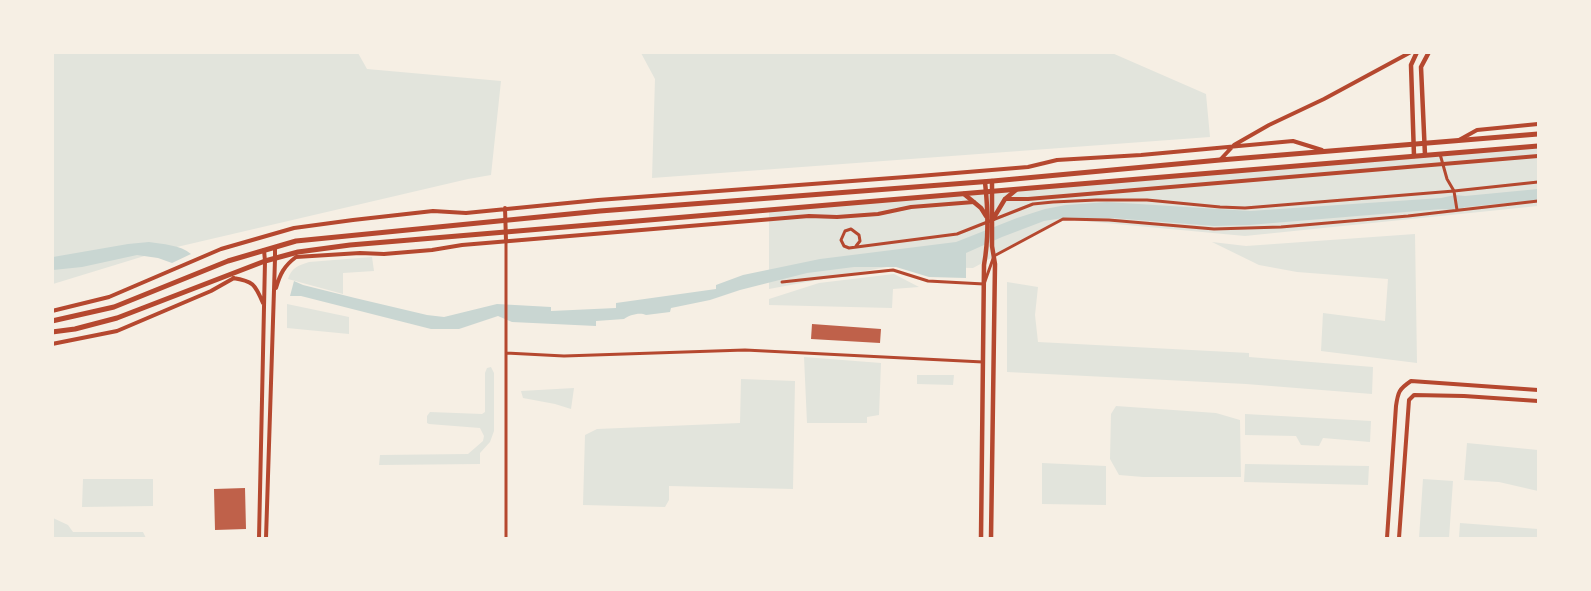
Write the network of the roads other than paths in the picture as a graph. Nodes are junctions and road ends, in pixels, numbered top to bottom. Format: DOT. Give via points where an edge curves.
graph roads {
  1 [pos="1411,52"];
  2 [pos="1417,52"];
  3 [pos="1429,52"];
  4 [pos="1538,124"];
  5 [pos="1538,134"];
  6 [pos="1456,141"];
  7 [pos="1424,144"];
  8 [pos="1234,145"];
  9 [pos="1414,145"];
  10 [pos="1538,146"];
  11 [pos="1326,152"];
  12 [pos="1440,154"];
  13 [pos="1414,156"];
  14 [pos="1426,156"];
  15 [pos="1538,156"];
  16 [pos="1220,160"];
  17 [pos="1443,165"];
  18 [pos="991,170"];
  19 [pos="984,171"];
  20 [pos="992,181"];
  21 [pos="986,182"];
  22 [pos="1538,182"];
  23 [pos="1016,190"];
  24 [pos="1454,191"];
  25 [pos="989,192"];
  26 [pos="964,194"];
  27 [pos="1004,198"];
  28 [pos="1538,201"];
  29 [pos="974,202"];
  30 [pos="505,208"];
  31 [pos="1456,210"];
  32 [pos="505,220"];
  33 [pos="990,221"];
  34 [pos="506,232"];
  35 [pos="506,241"];
  36 [pos="856,246"];
  37 [pos="990,246"];
  38 [pos="274,247"];
  39 [pos="316,249"];
  40 [pos="264,250"];
  41 [pos="994,256"];
  42 [pos="296,257"];
  43 [pos="276,259"];
  44 [pos="265,261"];
  45 [pos="223,277"];
  46 [pos="234,278"];
  47 [pos="782,282"];
  48 [pos="984,284"];
  49 [pos="274,295"];
  50 [pos="264,305"];
  51 [pos="52,311"];
  52 [pos="52,321"];
  53 [pos="52,332"];
  54 [pos="52,344"];
  55 [pos="506,353"];
  56 [pos="983,362"];
  57 [pos="1538,390"];
  58 [pos="1538,402"];
  59 [pos="259,538"];
  60 [pos="266,538"];
  61 [pos="506,538"];
  62 [pos="981,538"];
  63 [pos="992,538"];
  64 [pos="1387,538"];
  65 [pos="1399,538"];
  1 -- 8 [label="street"];
  2 -- 9 [label="main road" via="1411,65"];
  3 -- 7 [label="main road" via="1421,67"];
  4 -- 6 [label="street" via="1477,130"];
  5 -- 6 [label="highway"];
  6 -- 7 [label="highway"];
  7 -- 9 [label="highway"];
  7 -- 14 [label="main road"];
  8 -- 11 [label="street" via="1293,141"];
  8 -- 16 [label="street"];
  8 -- 18 [label="street" via="1057,160 1028,167"];
  9 -- 11 [label="highway"];
  9 -- 13 [label="main road"];
  10 -- 12 [label="highway"];
  11 -- 16 [label="highway"];
  12 -- 14 [label="highway"];
  12 -- 17 [label="street"];
  13 -- 14 [label="highway"];
  13 -- 23 [label="highway"];
  15 -- 17 [label="street"];
  16 -- 20 [label="highway"];
  17 -- 24 [label="street"];
  17 -- 27 [label="street"];
  18 -- 19 [label="street"];
  18 -- 20 [label="street"];
  19 -- 21 [label="street"];
  19 -- 30 [label="street"];
  20 -- 21 [label="highway"];
  20 -- 25 [label="main road"];
  21 -- 25 [label="main road"];
  21 -- 32 [label="highway"];
  22 -- 24 [label="street"];
  23 -- 25 [label="highway"];
  23 -- 27 [label="main road"];
  24 -- 31 [label="street"];
  24 -- 33 [label="street" via="1245,208 1147,200 1053,202 1033,204"];
  25 -- 26 [label="highway"];
  25 -- 33 [label="main road"];
  26 -- 29 [label="main road"];
  26 -- 34 [label="highway"];
  27 -- 33 [label="main road"];
  28 -- 31 [label="street"];
  29 -- 33 [label="main road"];
  29 -- 35 [label="street" via="911,207 878,214 809,216"];
  30 -- 32 [label="street"];
  30 -- 51 [label="street" via="433,211 294,228 221,250 110,297"];
  31 -- 41 [label="street" via="1281,227 1214,229 1063,219"];
  32 -- 34 [label="street"];
  32 -- 38 [label="highway" via="296,241"];
  33 -- 36 [label="street" via="957,234 851,248 846,248 841,236 848,230 854,230 860,241"];
  33 -- 37 [label="main road"];
  34 -- 35 [label="street"];
  34 -- 39 [label="highway"];
  35 -- 42 [label="street" via="384,254"];
  35 -- 55 [label="street"];
  37 -- 41 [label="main road"];
  37 -- 48 [label="main road" via="984,265"];
  38 -- 40 [label="highway"];
  38 -- 43 [label="street"];
  39 -- 42 [label="street"];
  39 -- 43 [label="highway"];
  40 -- 44 [label="street"];
  40 -- 52 [label="highway" via="228,261 114,307"];
  41 -- 48 [label="street"];
  41 -- 63 [label="main road"];
  42 -- 49 [label="street" via="279,274"];
  43 -- 44 [label="highway"];
  43 -- 49 [label="street"];
  44 -- 45 [label="highway"];
  44 -- 50 [label="street"];
  45 -- 46 [label="street"];
  45 -- 53 [label="highway" via="117,318"];
  46 -- 50 [label="street" via="255,285"];
  46 -- 54 [label="street" via="117,330"];
  47 -- 48 [label="street" via="893,270 928,281"];
  48 -- 56 [label="main road"];
  49 -- 60 [label="street"];
  50 -- 59 [label="street"];
  55 -- 56 [label="street" via="564,356 745,350"];
  55 -- 61 [label="street"];
  56 -- 62 [label="main road"];
  57 -- 64 [label="street" via="1412,381 1398,392"];
  58 -- 65 [label="street" via="1414,395 1408,406"];
}
